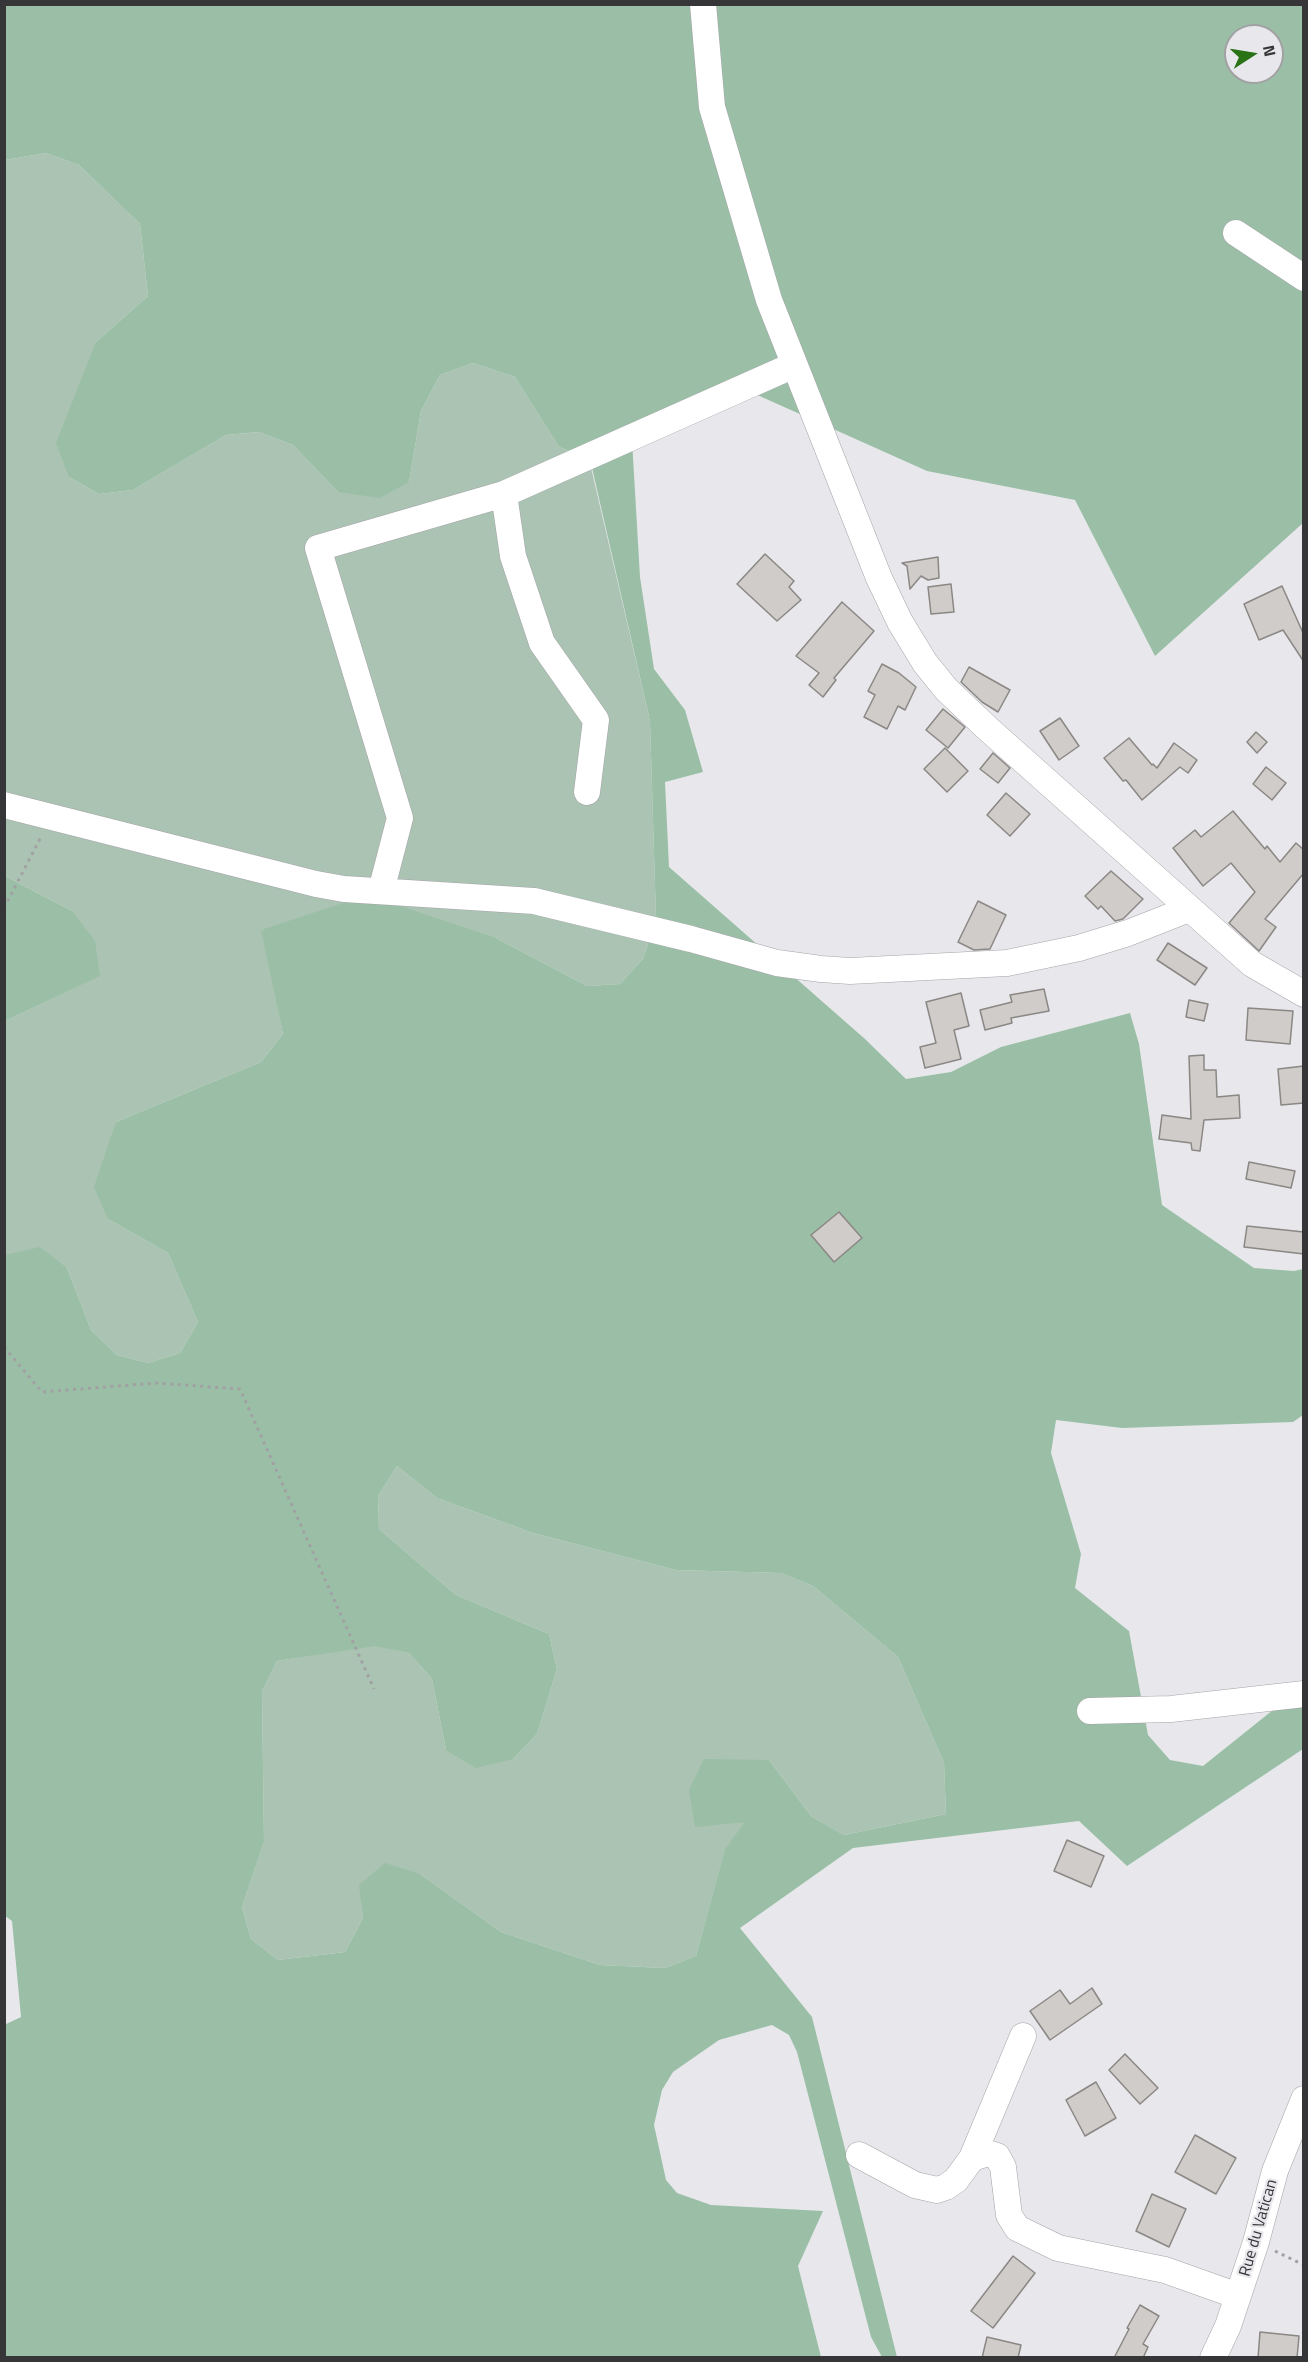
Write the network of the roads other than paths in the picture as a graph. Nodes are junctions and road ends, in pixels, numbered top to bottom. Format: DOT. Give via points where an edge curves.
graph roads {
  1 [pos="703,4"];
  2 [pos="1236,233"];
  3 [pos="1304,278"];
  4 [pos="794,365"];
  5 [pos="504,494"];
  6 [pos="587,792"];
  7 [pos="4,805"];
  8 [pos="381,891"];
  9 [pos="1189,909"];
  10 [pos="1304,994"];
  11 [pos="1304,1694"];
  12 [pos="1090,1711"];
  13 [pos="1023,2036"];
  14 [pos="1304,2099"];
  15 [pos="858,2155"];
  16 [pos="972,2158"];
  17 [pos="1238,2296"];
  18 [pos="1213,2358"];
  1 -- 4 [label="street" via="712,107 768,300"];
  2 -- 3 [label="street"];
  4 -- 5 [label="street"];
  4 -- 9 [label="street" via="879,578 925,663 987,728"];
  5 -- 6 [label="street" via="513,556 542,643 596,720"];
  5 -- 8 [label="street" via="318,548 400,818"];
  7 -- 8 [label="street" via="316,884"];
  8 -- 9 [label="street" via="534,901 777,963 850,971 1007,963 1079,948"];
  9 -- 10 [label="street" via="1252,964"];
  11 -- 12 [label="street" via="1171,1709"];
  13 -- 16 [label="street"];
  14 -- 17 [label="street, Rue du Vatican" via="1275,2171"];
  15 -- 16 [label="street" via="915,2185 937,2190 956,2180"];
  16 -- 17 [label="street" via="988,2153 1000,2160 1009,2214 1017,2228 1058,2248 1165,2270"];
  17 -- 18 [label="street, Rue du Vatican"];
}
